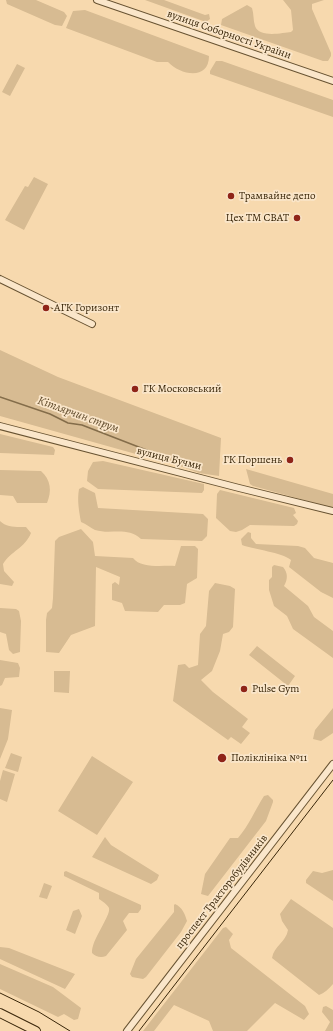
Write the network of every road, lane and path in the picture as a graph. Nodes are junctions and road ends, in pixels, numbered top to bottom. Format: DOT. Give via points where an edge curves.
graph roads {
  1 [pos="97,0"];
  2 [pos="333,81"];
  3 [pos="0,279"];
  4 [pos="92,324"];
  5 [pos="0,426"];
  6 [pos="333,510"];
  7 [pos="333,764"];
  8 [pos="0,1013"];
  9 [pos="36,1031"];
  10 [pos="127,1031"];
  1 -- 2 [label="street, вулиця Соборності України"];
  3 -- 4 [label="street"];
  5 -- 6 [label="street, вулиця Бучми"];
  7 -- 10 [label="street, проспект Тракторобудівників"];
  8 -- 9 [label="main road"];
}
